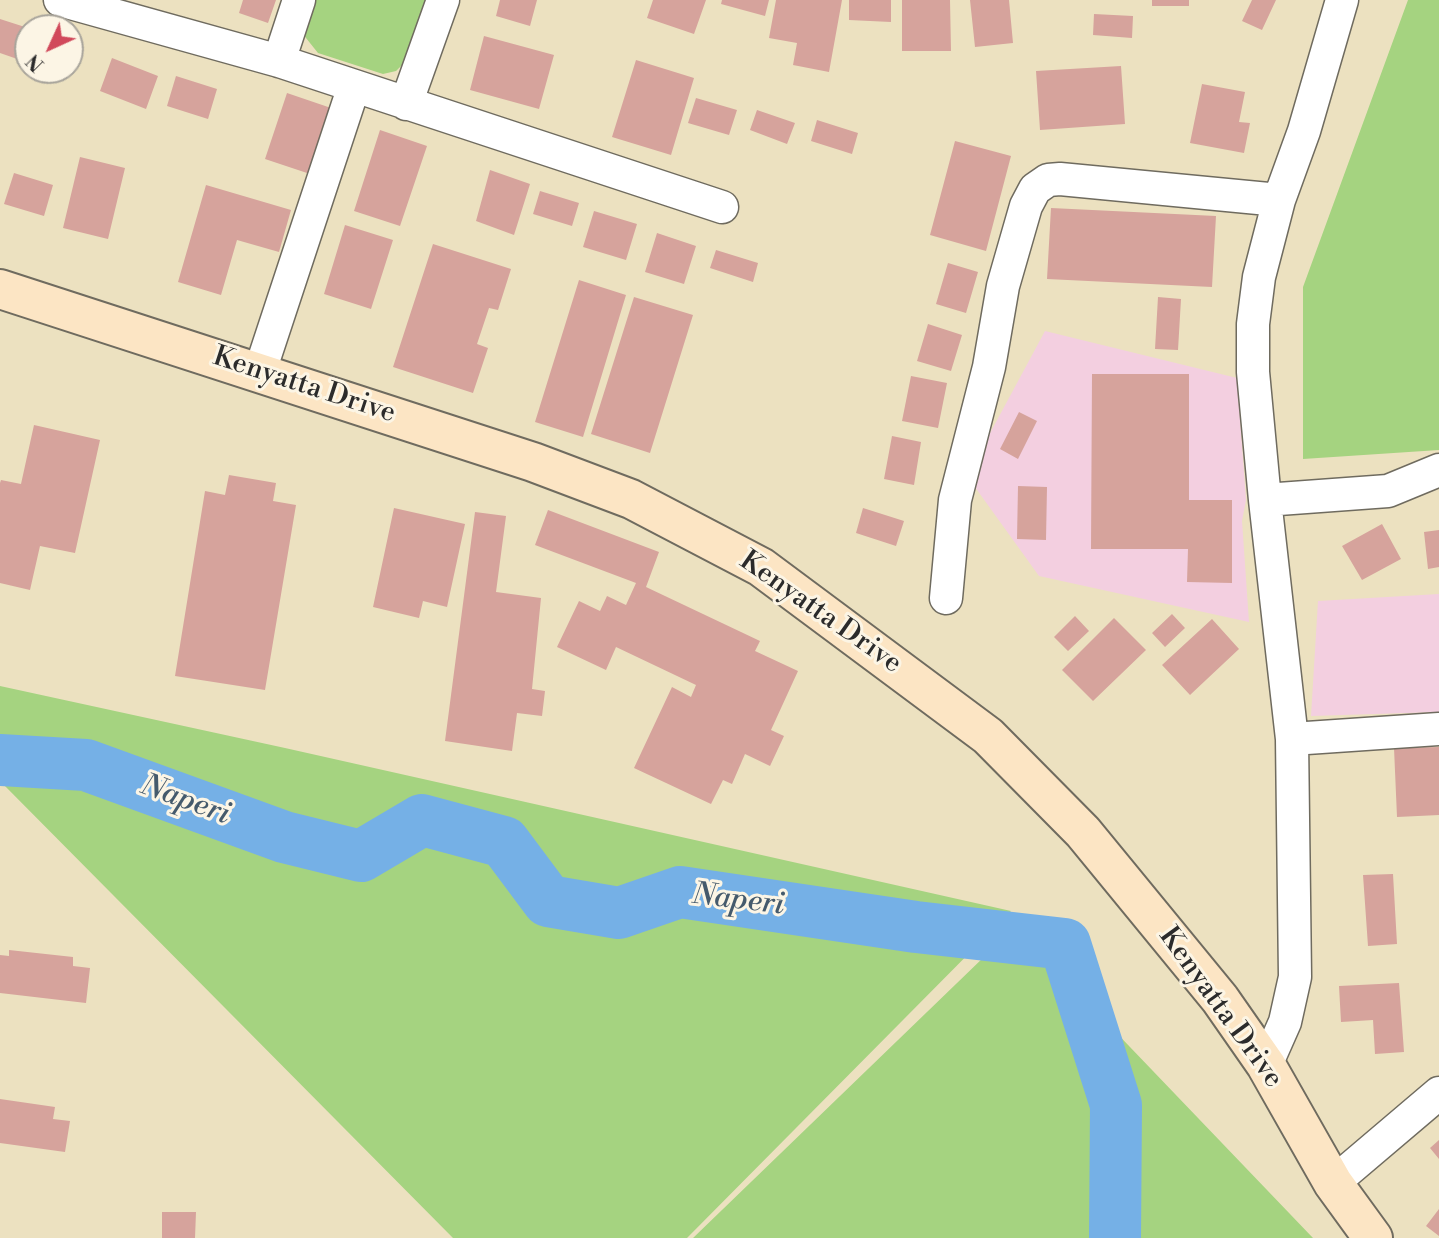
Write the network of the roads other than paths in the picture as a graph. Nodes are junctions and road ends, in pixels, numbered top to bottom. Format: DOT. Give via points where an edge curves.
graph roads {
  1 [pos="60,0"];
  2 [pos="299,0"];
  3 [pos="443,0"];
  4 [pos="1342,0"];
  5 [pos="279,61"];
  6 [pos="354,86"];
  7 [pos="406,104"];
  8 [pos="1279,200"];
  9 [pos="722,207"];
  10 [pos="0,289"];
  11 [pos="260,371"];
  12 [pos="1439,470"];
  13 [pos="1265,500"];
  14 [pos="946,598"];
  15 [pos="1439,729"];
  16 [pos="1292,739"];
  17 [pos="1266,1065"];
  18 [pos="1439,1093"];
  19 [pos="1333,1182"];
  20 [pos="1373,1238"];
  1 -- 5 [label="street"];
  2 -- 5 [label="street"];
  3 -- 7 [label="street"];
  4 -- 8 [label="street"];
  5 -- 6 [label="street"];
  6 -- 7 [label="street"];
  6 -- 11 [label="street"];
  7 -- 9 [label="street"];
  8 -- 13 [label="street" via="1259,277 1253,324"];
  8 -- 14 [label="street" via="1060,179 1035,188 1003,286 989,367 955,500"];
  10 -- 11 [label="main road, Kenyatta Drive"];
  11 -- 17 [label="main road, Kenyatta Drive" via="631,499 761,566 988,736 1083,832 1153,914"];
  12 -- 13 [label="street" via="1388,491"];
  13 -- 16 [label="street"];
  15 -- 16 [label="street"];
  16 -- 17 [label="street" via="1295,977 1285,1022"];
  17 -- 19 [label="main road, Kenyatta Drive"];
  18 -- 19 [label="street"];
  19 -- 20 [label="main road, Kenyatta Drive"];
}
